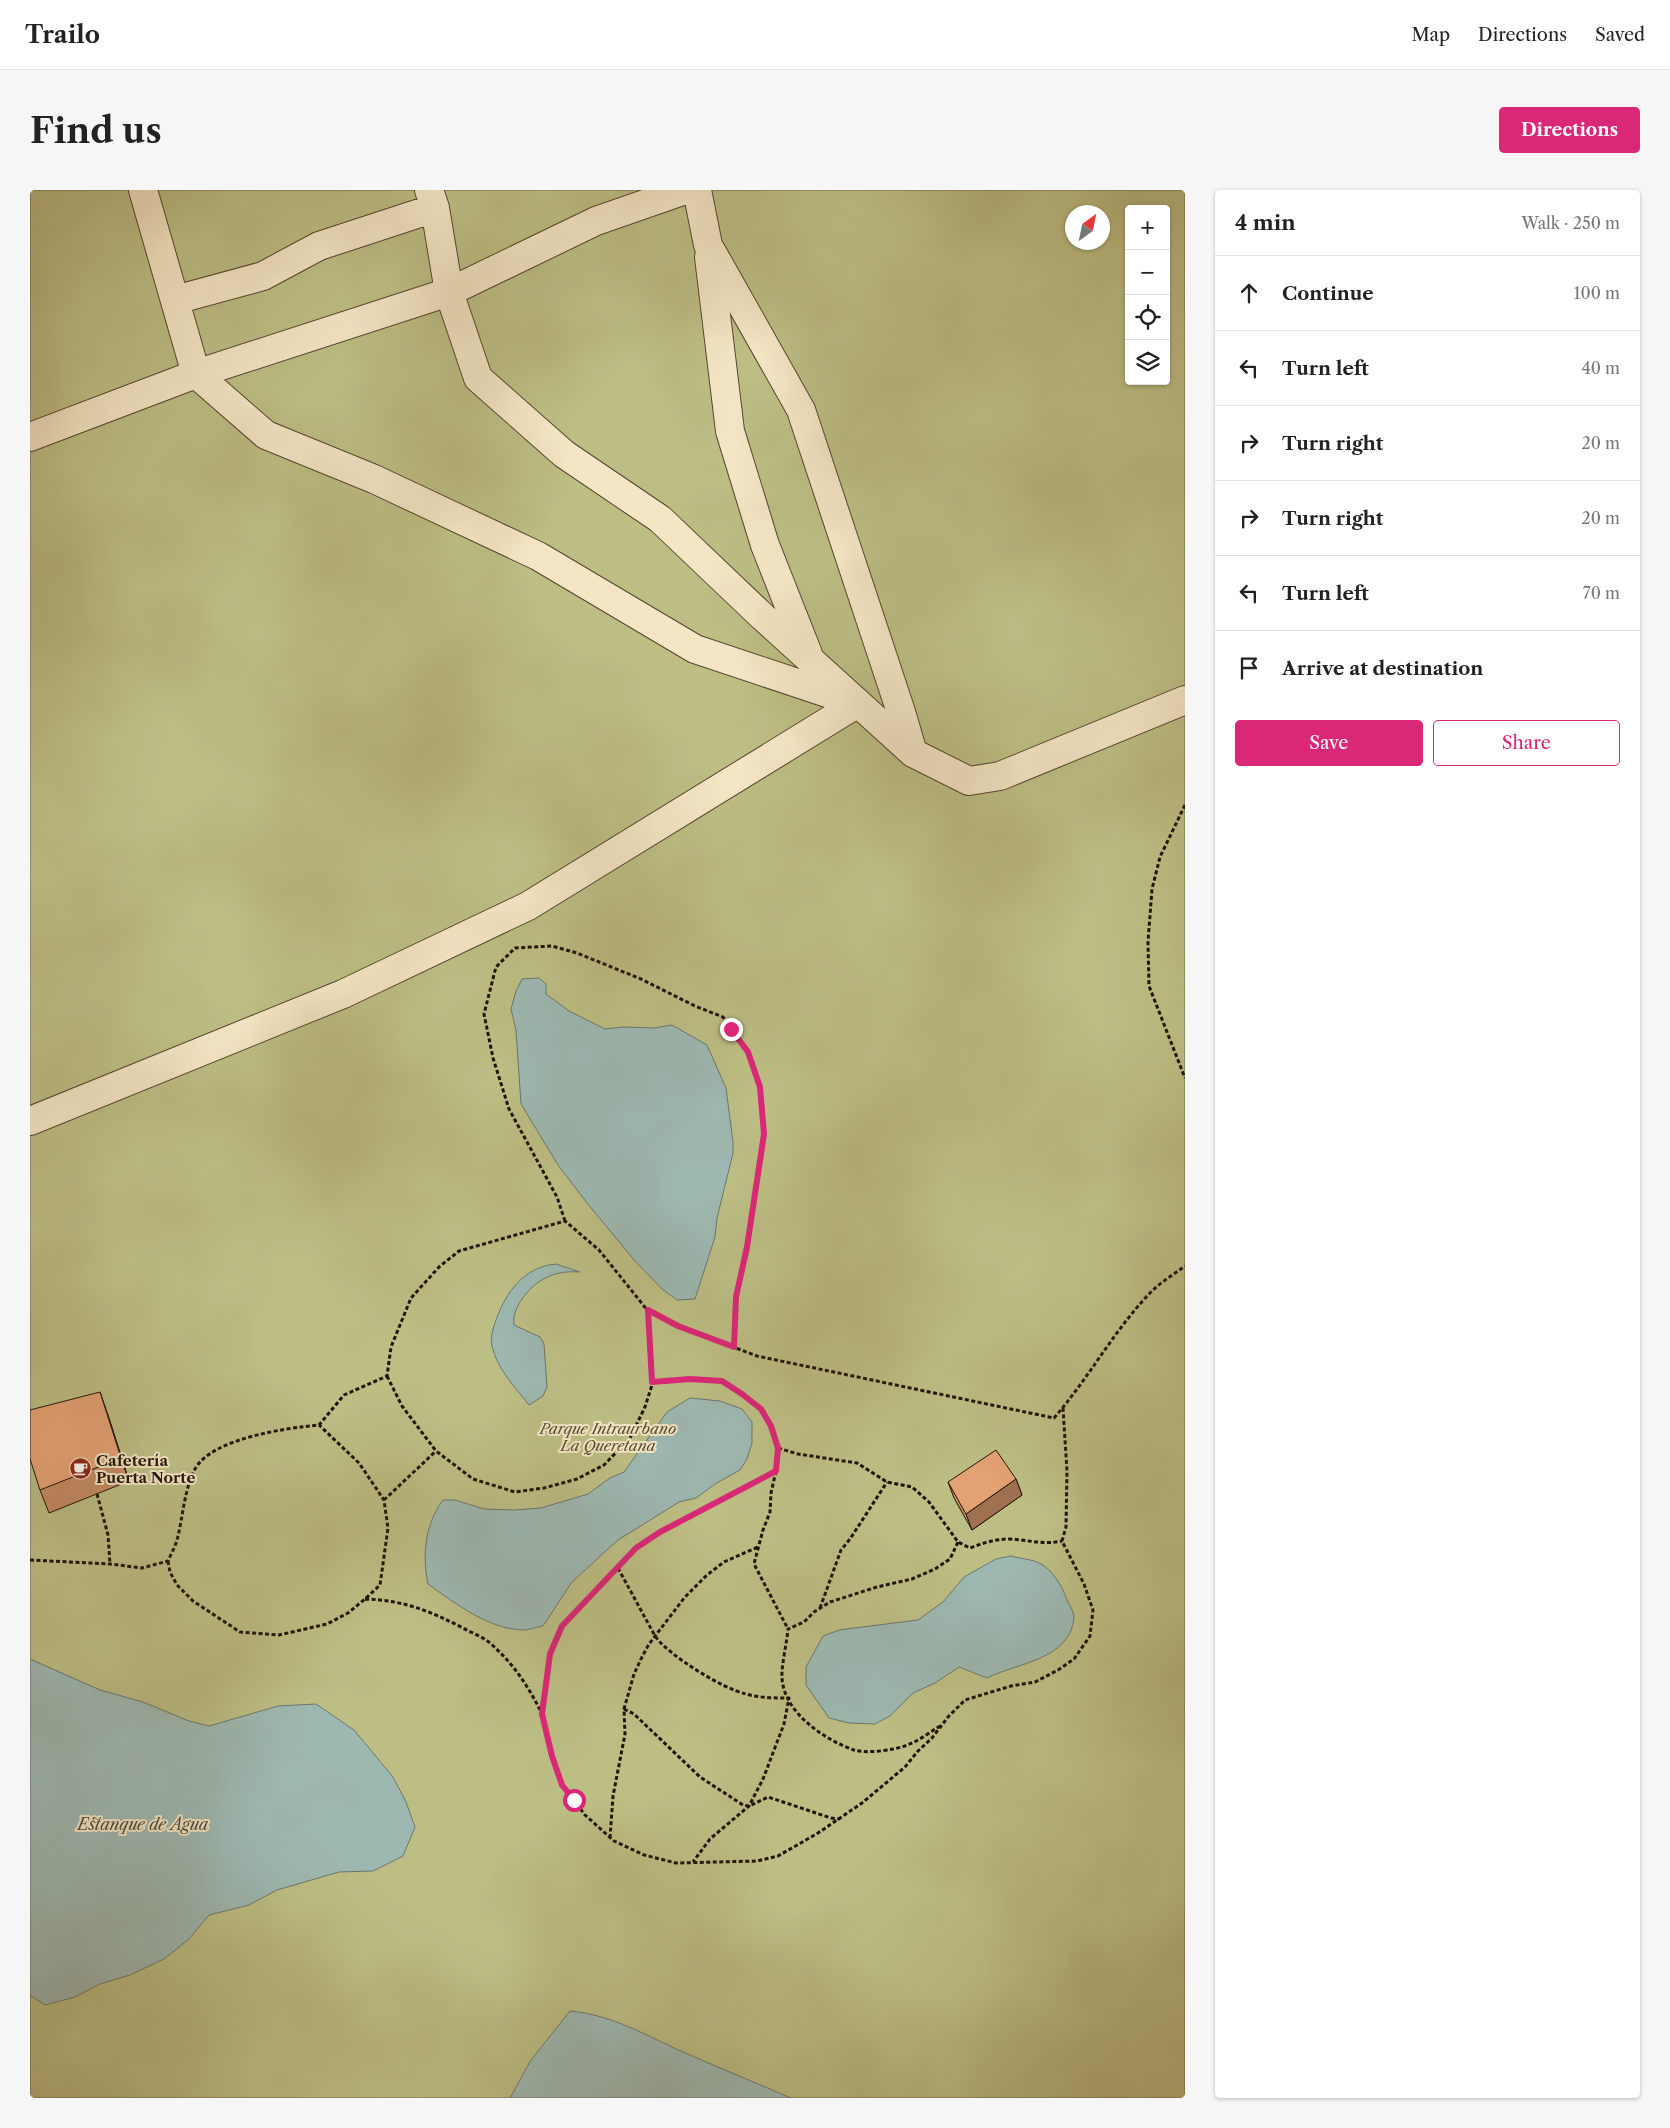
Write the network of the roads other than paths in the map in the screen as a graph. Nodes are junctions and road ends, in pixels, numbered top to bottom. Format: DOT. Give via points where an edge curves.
graph roads {
  1 [pos="142,190"];
  2 [pos="685,190"];
  3 [pos="697,190"];
  4 [pos="432,199"];
  5 [pos="708,246"];
  6 [pos="449,292"];
  7 [pos="175,300"];
  8 [pos="196,374"];
  9 [pos="30,437"];
  10 [pos="810,658"];
  11 [pos="1185,700"];
  12 [pos="858,703"];
  13 [pos="913,753"];
  14 [pos="30,1121"];
  1 -- 7 [label="street"];
  2 -- 6 [label="street" via="596,221"];
  3 -- 5 [label="street"];
  4 -- 6 [label="street"];
  4 -- 7 [label="street" via="319,246 263,276"];
  5 -- 10 [label="street" via="730,431 765,545"];
  5 -- 13 [label="street" via="801,410"];
  6 -- 8 [label="street"];
  6 -- 10 [label="street" via="478,378 564,454 660,519"];
  7 -- 8 [label="street"];
  8 -- 9 [label="street"];
  8 -- 12 [label="street" via="266,435 374,479 538,556 695,649"];
  10 -- 12 [label="street"];
  11 -- 13 [label="street" via="1000,776 969,782"];
  12 -- 13 [label="street"];
  12 -- 14 [label="street" via="528,906 343,994"];
}
